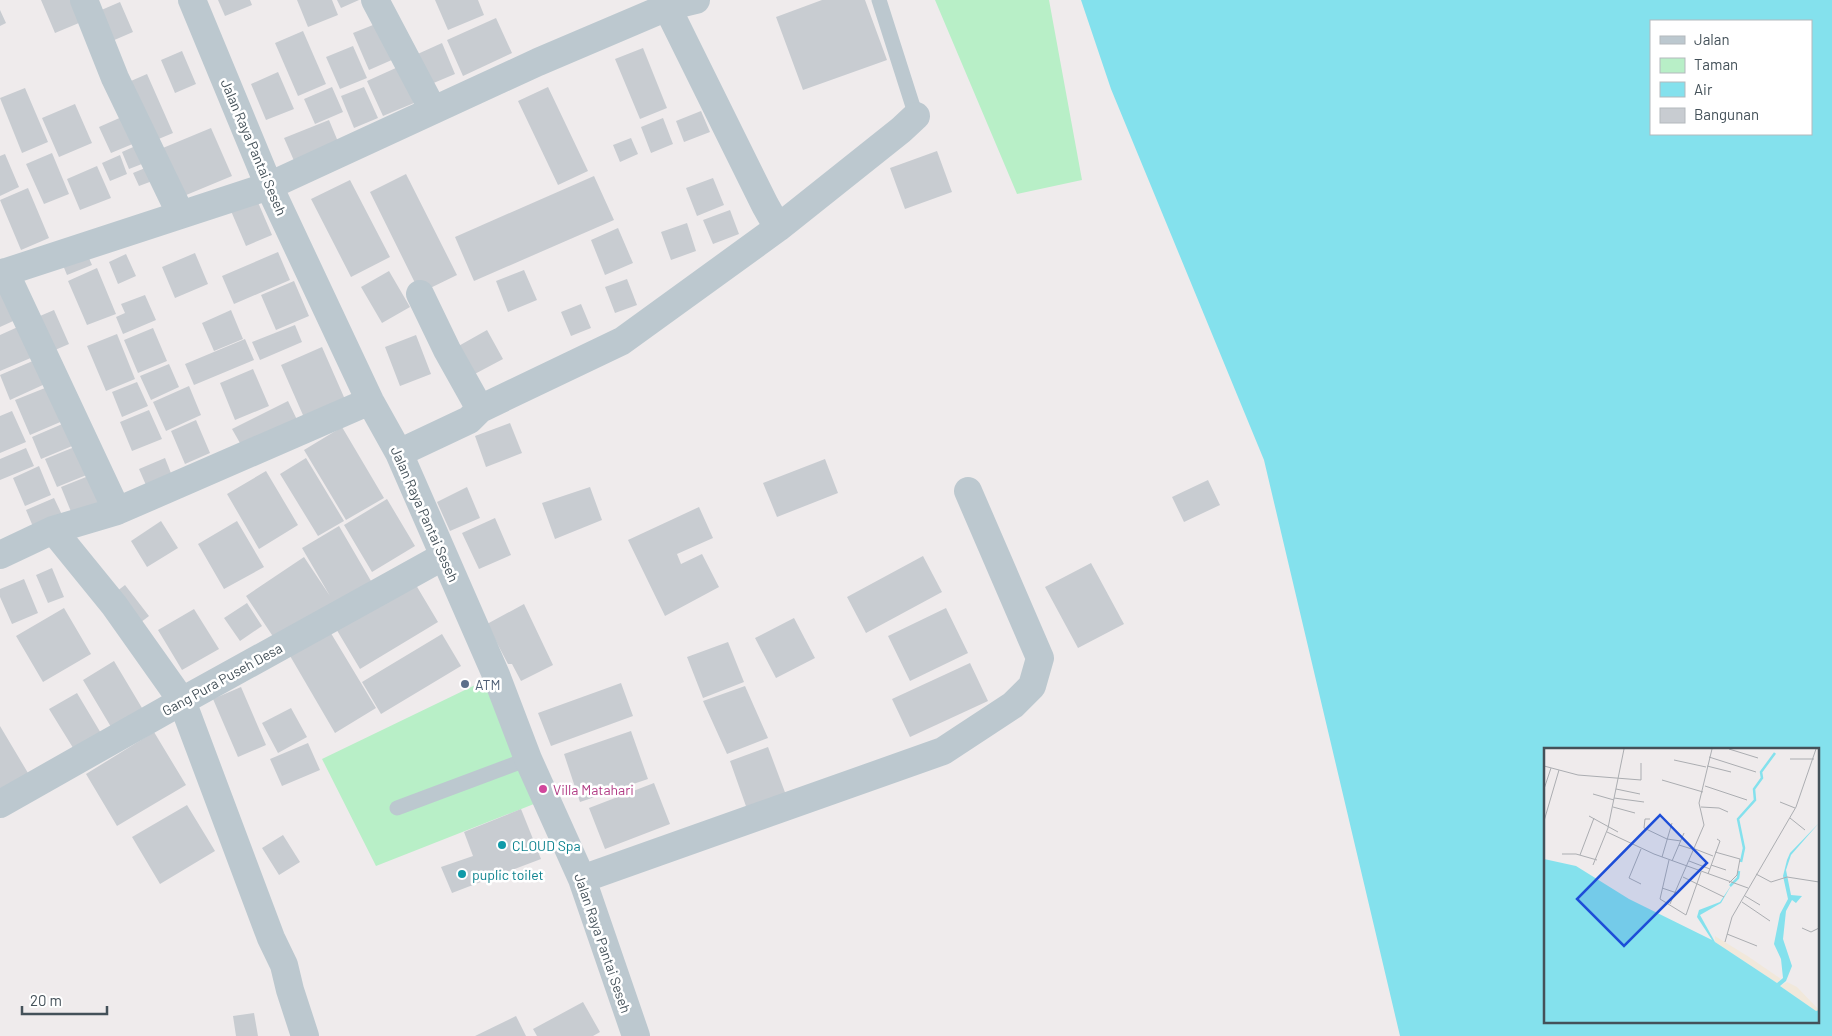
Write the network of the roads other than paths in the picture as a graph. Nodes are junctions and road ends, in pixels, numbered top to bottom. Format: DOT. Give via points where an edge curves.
graph roads {
  1 [pos="84,0"];
  2 [pos="192,0"];
  3 [pos="375,0"];
  4 [pos="696,0"];
  5 [pos="879,0"];
  6 [pos="667,7"];
  7 [pos="433,110"];
  8 [pos="916,116"];
  9 [pos="269,186"];
  10 [pos="181,215"];
  11 [pos="778,228"];
  12 [pos="3,273"];
  13 [pos="420,294"];
  14 [pos="370,401"];
  15 [pos="480,409"];
  16 [pos="395,445"];
  17 [pos="968,491"];
  18 [pos="117,511"];
  19 [pos="53,530"];
  20 [pos="0,556"];
  21 [pos="444,556"];
  22 [pos="182,701"];
  23 [pos="528,759"];
  24 [pos="0,804"];
  25 [pos="396,808"];
  26 [pos="582,879"];
  27 [pos="305,1036"];
  28 [pos="636,1036"];
  1 -- 10 [label="street" via="115,78"];
  2 -- 9 [label="street, Jalan Raya Pantai Seseh"];
  3 -- 7 [label="street"];
  4 -- 6 [label="street"];
  5 -- 8 [label="lane"];
  6 -- 7 [label="street"];
  6 -- 11 [label="street"];
  7 -- 9 [label="street"];
  8 -- 11 [label="street"];
  9 -- 10 [label="street"];
  9 -- 14 [label="street, Jalan Raya Pantai Seseh"];
  10 -- 12 [label="street"];
  11 -- 15 [label="street" via="622,341"];
  12 -- 18 [label="street"];
  13 -- 15 [label="street"];
  14 -- 16 [label="street, Jalan Raya Pantai Seseh"];
  14 -- 18 [label="street"];
  15 -- 16 [label="street" via="469,420"];
  16 -- 21 [label="street, Jalan Raya Pantai Seseh"];
  17 -- 26 [label="street" via="1040,658 1032,686 1013,705 943,752"];
  18 -- 19 [label="street"];
  19 -- 20 [label="street"];
  19 -- 22 [label="street" via="114,605"];
  21 -- 22 [label="street, Gang Pura Puseh Desa"];
  21 -- 23 [label="street, Jalan Raya Pantai Seseh" via="496,675"];
  22 -- 24 [label="street, Gang Pura Puseh Desa"];
  22 -- 27 [label="street" via="284,965"];
  23 -- 25 [label="lane"];
  23 -- 26 [label="street, Jalan Raya Pantai Seseh"];
  26 -- 28 [label="street, Jalan Raya Pantai Seseh"];
}
